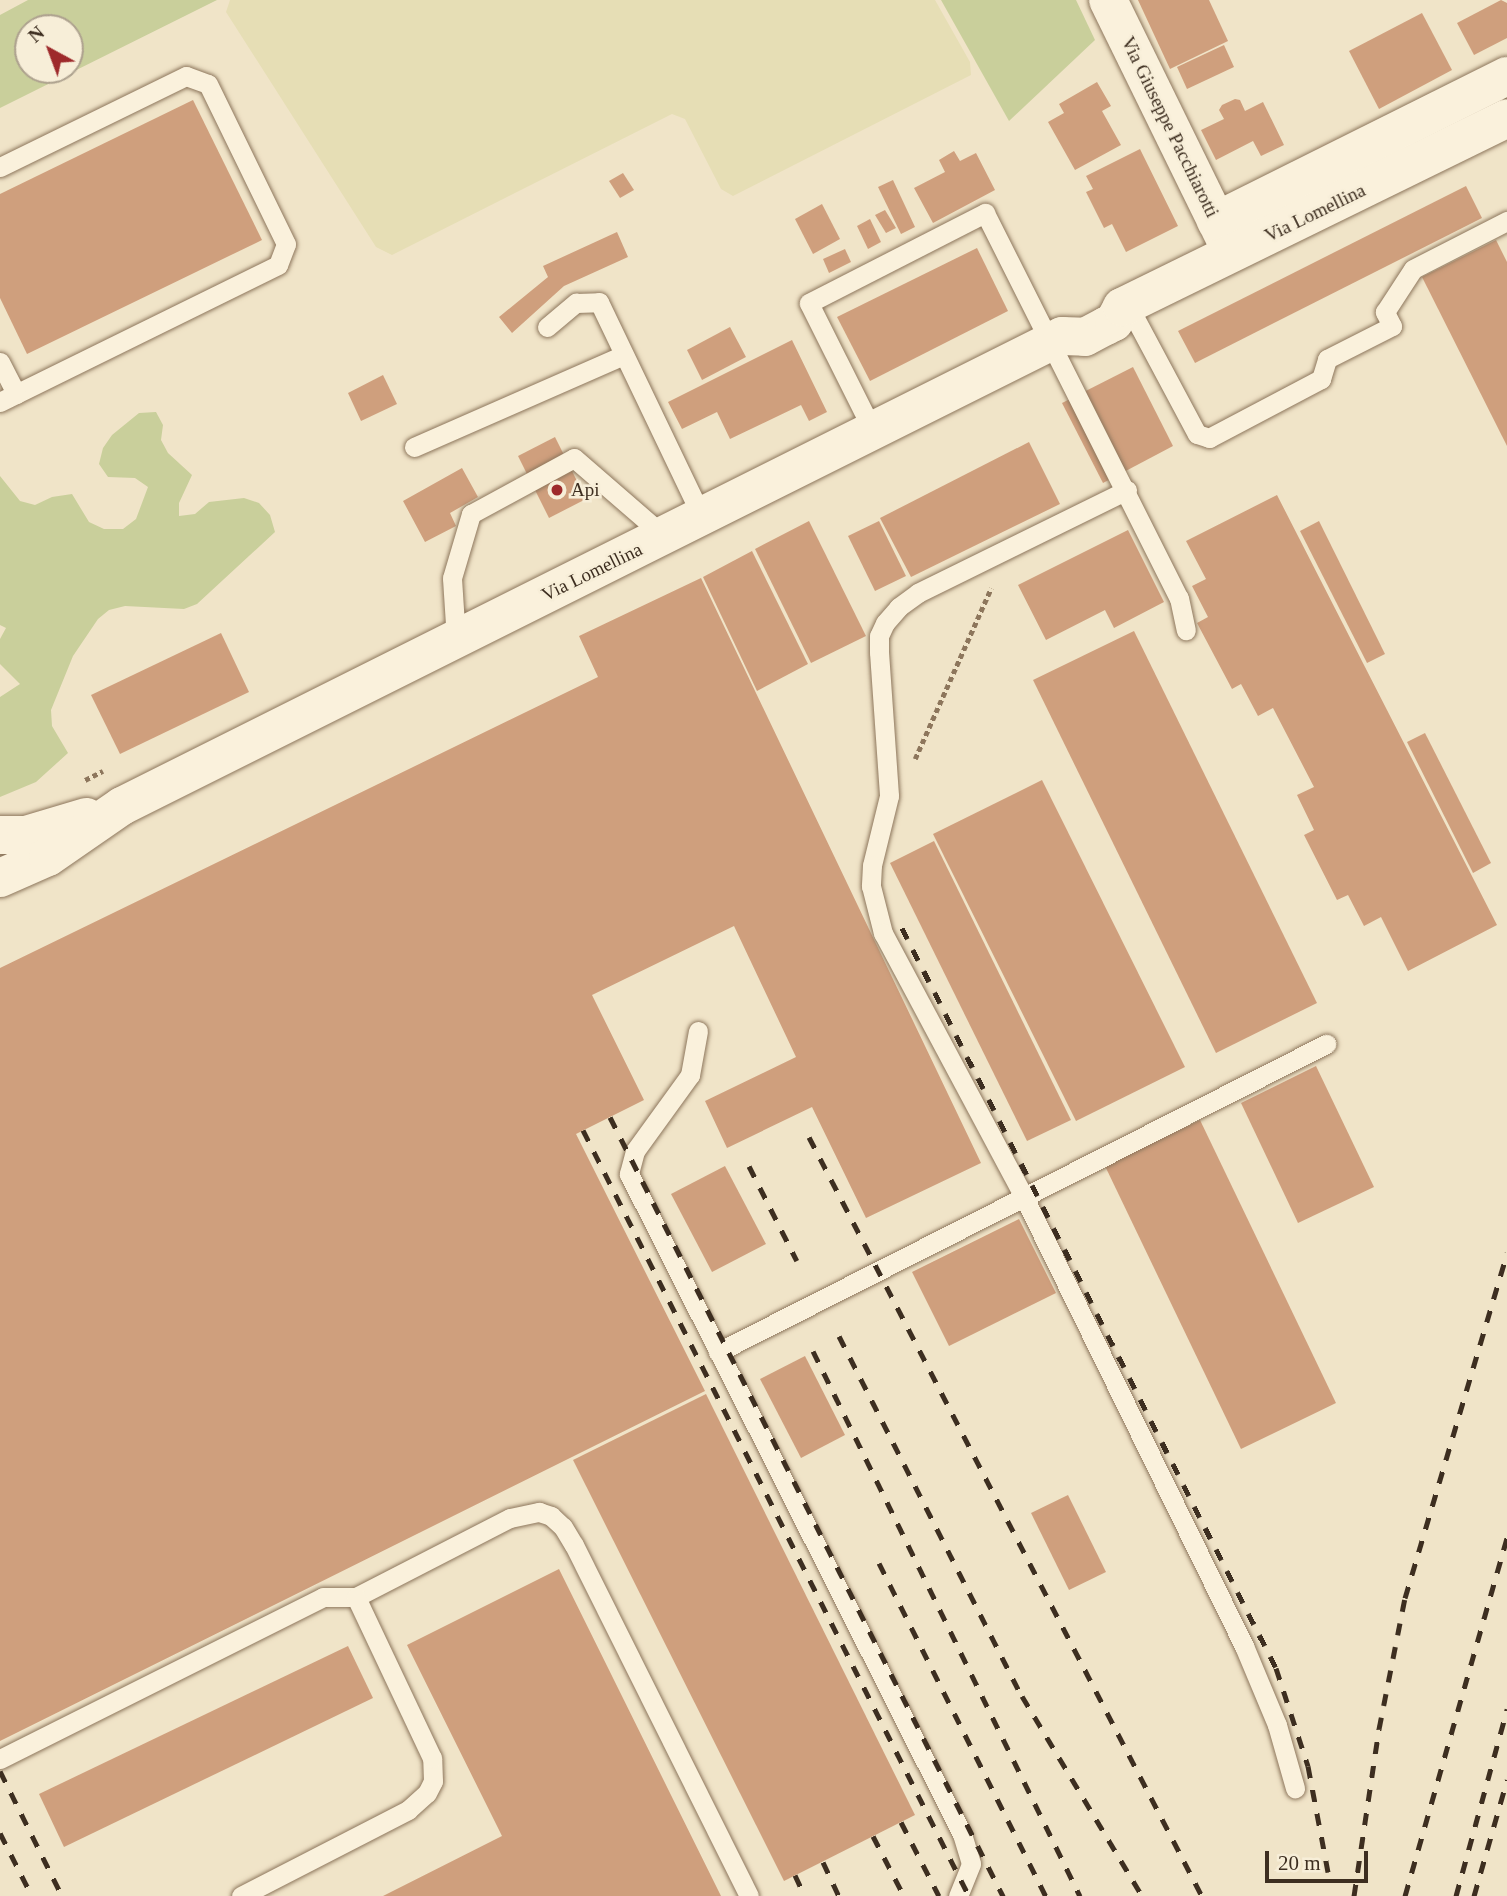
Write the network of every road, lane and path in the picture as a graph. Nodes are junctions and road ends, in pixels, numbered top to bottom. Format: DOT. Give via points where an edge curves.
graph roads {
  1 [pos="1108,0"];
  2 [pos="1507,76"];
  3 [pos="1507,118"];
  4 [pos="0,167"];
  5 [pos="1507,221"];
  6 [pos="1224,238"];
  7 [pos="1125,306"];
  8 [pos="547,327"];
  9 [pos="1056,339"];
  10 [pos="624,355"];
  11 [pos="0,362"];
  12 [pos="8,398"];
  13 [pos="873,431"];
  14 [pos="414,447"];
  15 [pos="1127,490"];
  16 [pos="702,517"];
  17 [pos="664,536"];
  18 [pos="992,556"];
  19 [pos="1186,630"];
  20 [pos="456,640"];
  21 [pos="889,796"];
  22 [pos="121,806"];
  23 [pos="0,835"];
  24 [pos="0,878"];
  25 [pos="698,1031"];
  26 [pos="1326,1044"];
  27 [pos="1024,1197"];
  28 [pos="719,1352"];
  29 [pos="356,1597"];
  30 [pos="0,1759"];
  31 [pos="1295,1788"];
  32 [pos="241,1896"];
  33 [pos="749,1896"];
  34 [pos="958,1896"];
  1 -- 6 [label="main road, Via Giuseppe Pacchiarotti"];
  2 -- 6 [label="main road, Via Lomellina"];
  3 -- 6 [label="main road, Via Lomellina"];
  4 -- 12 [label="lane" via="186,76 208,84 286,244 278,265"];
  5 -- 7 [label="lane" via="1413,269 1385,312 1392,326 1327,359 1321,379 1209,438 1197,434"];
  6 -- 7 [label="main road, Via Lomellina"];
  7 -- 9 [label="main road, Via Lomellina" via="1097,307 1076,318"];
  8 -- 10 [label="lane" via="576,303 599,302"];
  9 -- 13 [label="main road, Via Lomellina"];
  9 -- 13 [label="lane" via="985,213 809,303"];
  9 -- 15 [label="lane"];
  10 -- 14 [label="lane"];
  10 -- 16 [label="lane"];
  11 -- 12 [label="lane"];
  13 -- 16 [label="main road, Via Lomellina"];
  15 -- 18 [label="lane"];
  15 -- 19 [label="lane" via="1179,598"];
  16 -- 17 [label="main road, Via Lomellina"];
  17 -- 20 [label="main road, Via Lomellina"];
  17 -- 20 [label="lane" via="574,458 471,514 452,578"];
  18 -- 21 [label="path" via="994,579 906,779"];
  18 -- 21 [label="lane" via="908,600 879,636"];
  20 -- 22 [label="main road, Via Lomellina"];
  21 -- 27 [label="lane" via="872,865 874,906 883,933"];
  22 -- 23 [label="main road, Via Lomellina" via="26,835"];
  22 -- 24 [label="main road, Via Lomellina" via="48,857"];
  25 -- 28 [label="lane" via="690,1075 635,1151 629,1174"];
  26 -- 27 [label="lane"];
  27 -- 28 [label="lane"];
  27 -- 31 [label="lane" via="1244,1646"];
  28 -- 34 [label="lane" via="962,1834 971,1864"];
  29 -- 30 [label="lane" via="323,1597"];
  29 -- 32 [label="lane" via="432,1758 433,1781 408,1810"];
  29 -- 33 [label="lane" via="510,1518 539,1512 551,1516 574,1545"];
}
